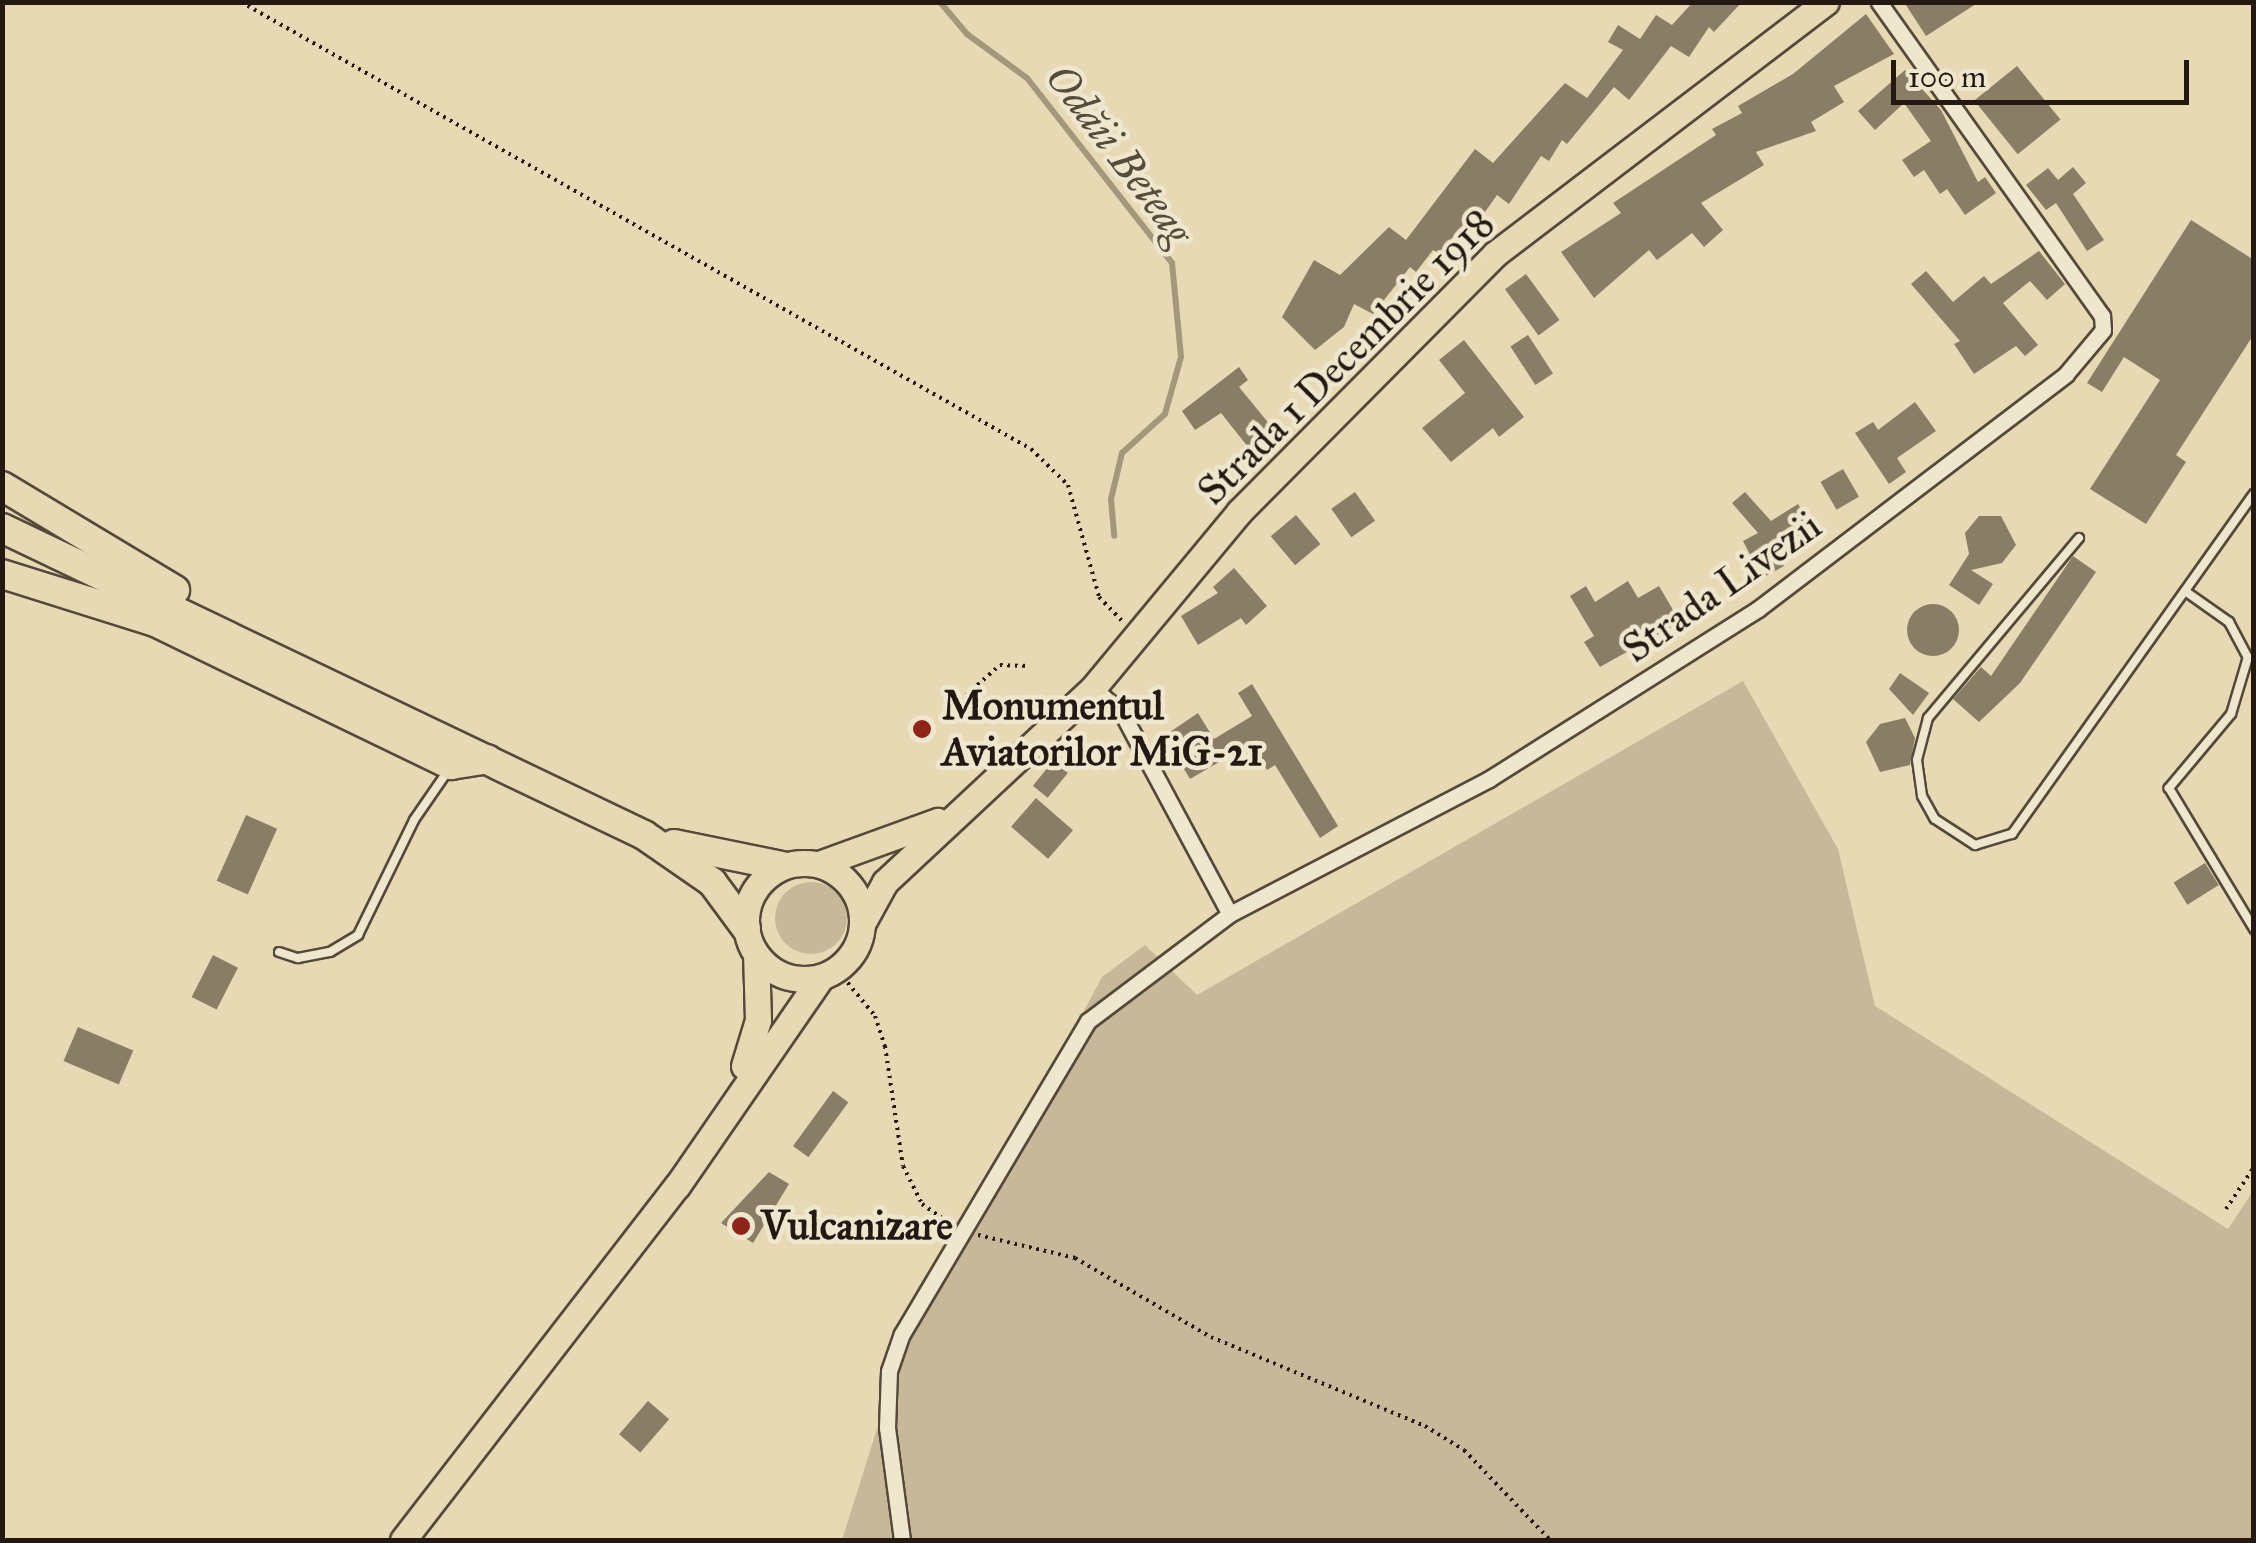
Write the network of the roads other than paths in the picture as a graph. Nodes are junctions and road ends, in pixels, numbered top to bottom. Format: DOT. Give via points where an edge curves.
graph roads {
  1 [pos="1826,2"];
  2 [pos="1879,2"];
  3 [pos="2,486"];
  4 [pos="2254,494"];
  5 [pos="2,528"];
  6 [pos="2079,538"];
  7 [pos="2,574"];
  8 [pos="2185,590"];
  9 [pos="1092,688"];
  10 [pos="488,760"];
  11 [pos="451,766"];
  12 [pos="960,810"];
  13 [pos="644,834"];
  14 [pos="819,864"];
  15 [pos="782,866"];
  16 [pos="1230,914"];
  17 [pos="862,924"];
  18 [pos="2254,929"];
  19 [pos="751,941"];
  20 [pos="279,952"];
  21 [pos="829,973"];
  22 [pos="734,1094"];
  23 [pos="403,1540"];
  24 [pos="902,1540"];
  1 -- 9 [label="main road, Strada 1 Decembrie 1918" via="1495,254 1312,434"];
  2 -- 16 [label="street, Strada Livezii" via="2102,316 2094,344 2066,374 1758,609 1489,779"];
  3 -- 10 [label="highway" via="101,551"];
  4 -- 8 [label="lane"];
  5 -- 10 [label="highway"];
  6 -- 8 [label="lane" via="1928,718 1917,760 1922,796 1935,819 1975,845 2012,834"];
  7 -- 11 [label="highway" via="156,622"];
  8 -- 18 [label="lane" via="2229,622 2248,656 2231,714 2169,788"];
  9 -- 12 [label="main road, Strada 1 Decembrie 1918"];
  9 -- 16 [label="street" via="1122,713"];
  10 -- 11 [label="highway"];
  10 -- 13 [label="highway"];
  11 -- 20 [label="lane" via="414,820 358,935 330,952 298,958"];
  12 -- 14 [label="main road, Strada 1 Decembrie 1918"];
  12 -- 17 [label="main road, Strada 1 Decembrie 1918" via="885,882"];
  13 -- 15 [label="highway" via="732,862"];
  13 -- 19 [label="highway" via="712,882"];
  14 -- 15 [label="main road"];
  14 -- 17 [label="main road" via="851,886"];
  15 -- 19 [label="main road" via="754,891"];
  16 -- 24 [label="street" via="1088,1020 962,1232 889,1371"];
  17 -- 21 [label="main road"];
  19 -- 21 [label="main road" via="785,976"];
  19 -- 22 [label="main road" via="758,1020"];
  21 -- 22 [label="main road"];
  22 -- 23 [label="main road" via="677,1186"];
}
